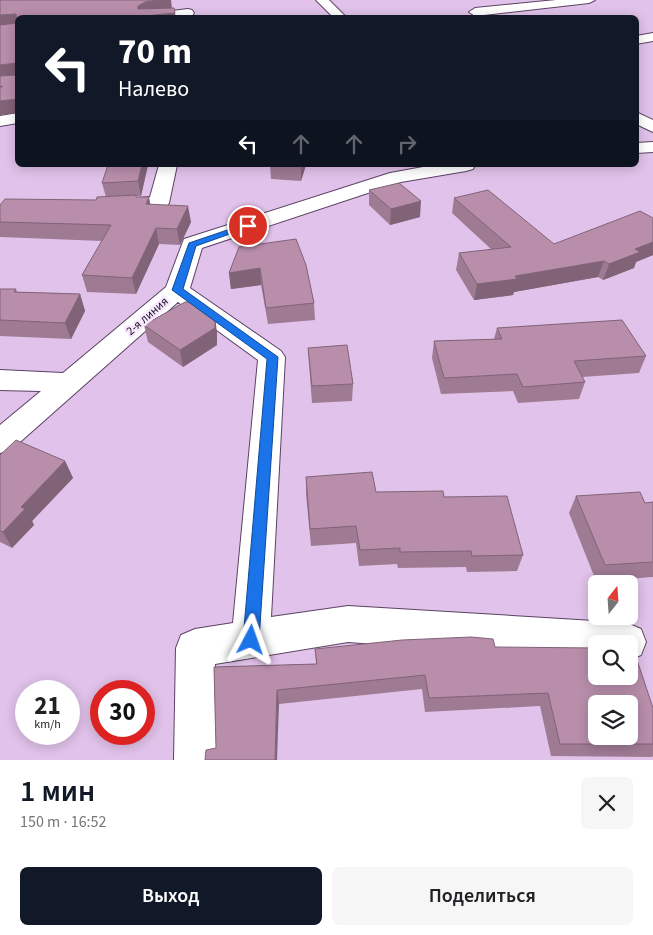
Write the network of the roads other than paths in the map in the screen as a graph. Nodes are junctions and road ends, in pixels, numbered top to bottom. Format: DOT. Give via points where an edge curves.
graph roads {
  1 [pos="180,0"];
  2 [pos="322,0"];
  3 [pos="472,0"];
  4 [pos="589,0"];
  5 [pos="189,15"];
  6 [pos="338,15"];
  7 [pos="478,15"];
  8 [pos="653,37"];
  9 [pos="639,39"];
  10 [pos="15,118"];
  11 [pos="639,118"];
  12 [pos="0,121"];
  13 [pos="653,126"];
  14 [pos="639,148"];
  15 [pos="653,148"];
  16 [pos="168,167"];
  17 [pos="455,167"];
  18 [pos="89,206"];
  19 [pos="177,290"];
  20 [pos="0,380"];
  21 [pos="69,383"];
  22 [pos="0,442"];
  23 [pos="588,639"];
  24 [pos="251,640"];
  25 [pos="196,760"];
  1 -- 5 [label="street"];
  2 -- 6 [label="street"];
  3 -- 7 [label="street"];
  4 -- 7 [label="street"];
  8 -- 9 [label="street"];
  10 -- 12 [label="street"];
  11 -- 13 [label="street"];
  14 -- 15 [label="street"];
  16 -- 18 [label="street" via="159,203"];
  17 -- 19 [label="street, 2-я линия" via="398,177 192,244"];
  19 -- 21 [label="street, 2-я линия"];
  19 -- 24 [label="street" via="272,357"];
  20 -- 21 [label="street"];
  21 -- 22 [label="street, 2-я линия"];
  23 -- 24 [label="street" via="348,624"];
  24 -- 25 [label="street" via="195,648"];
}
